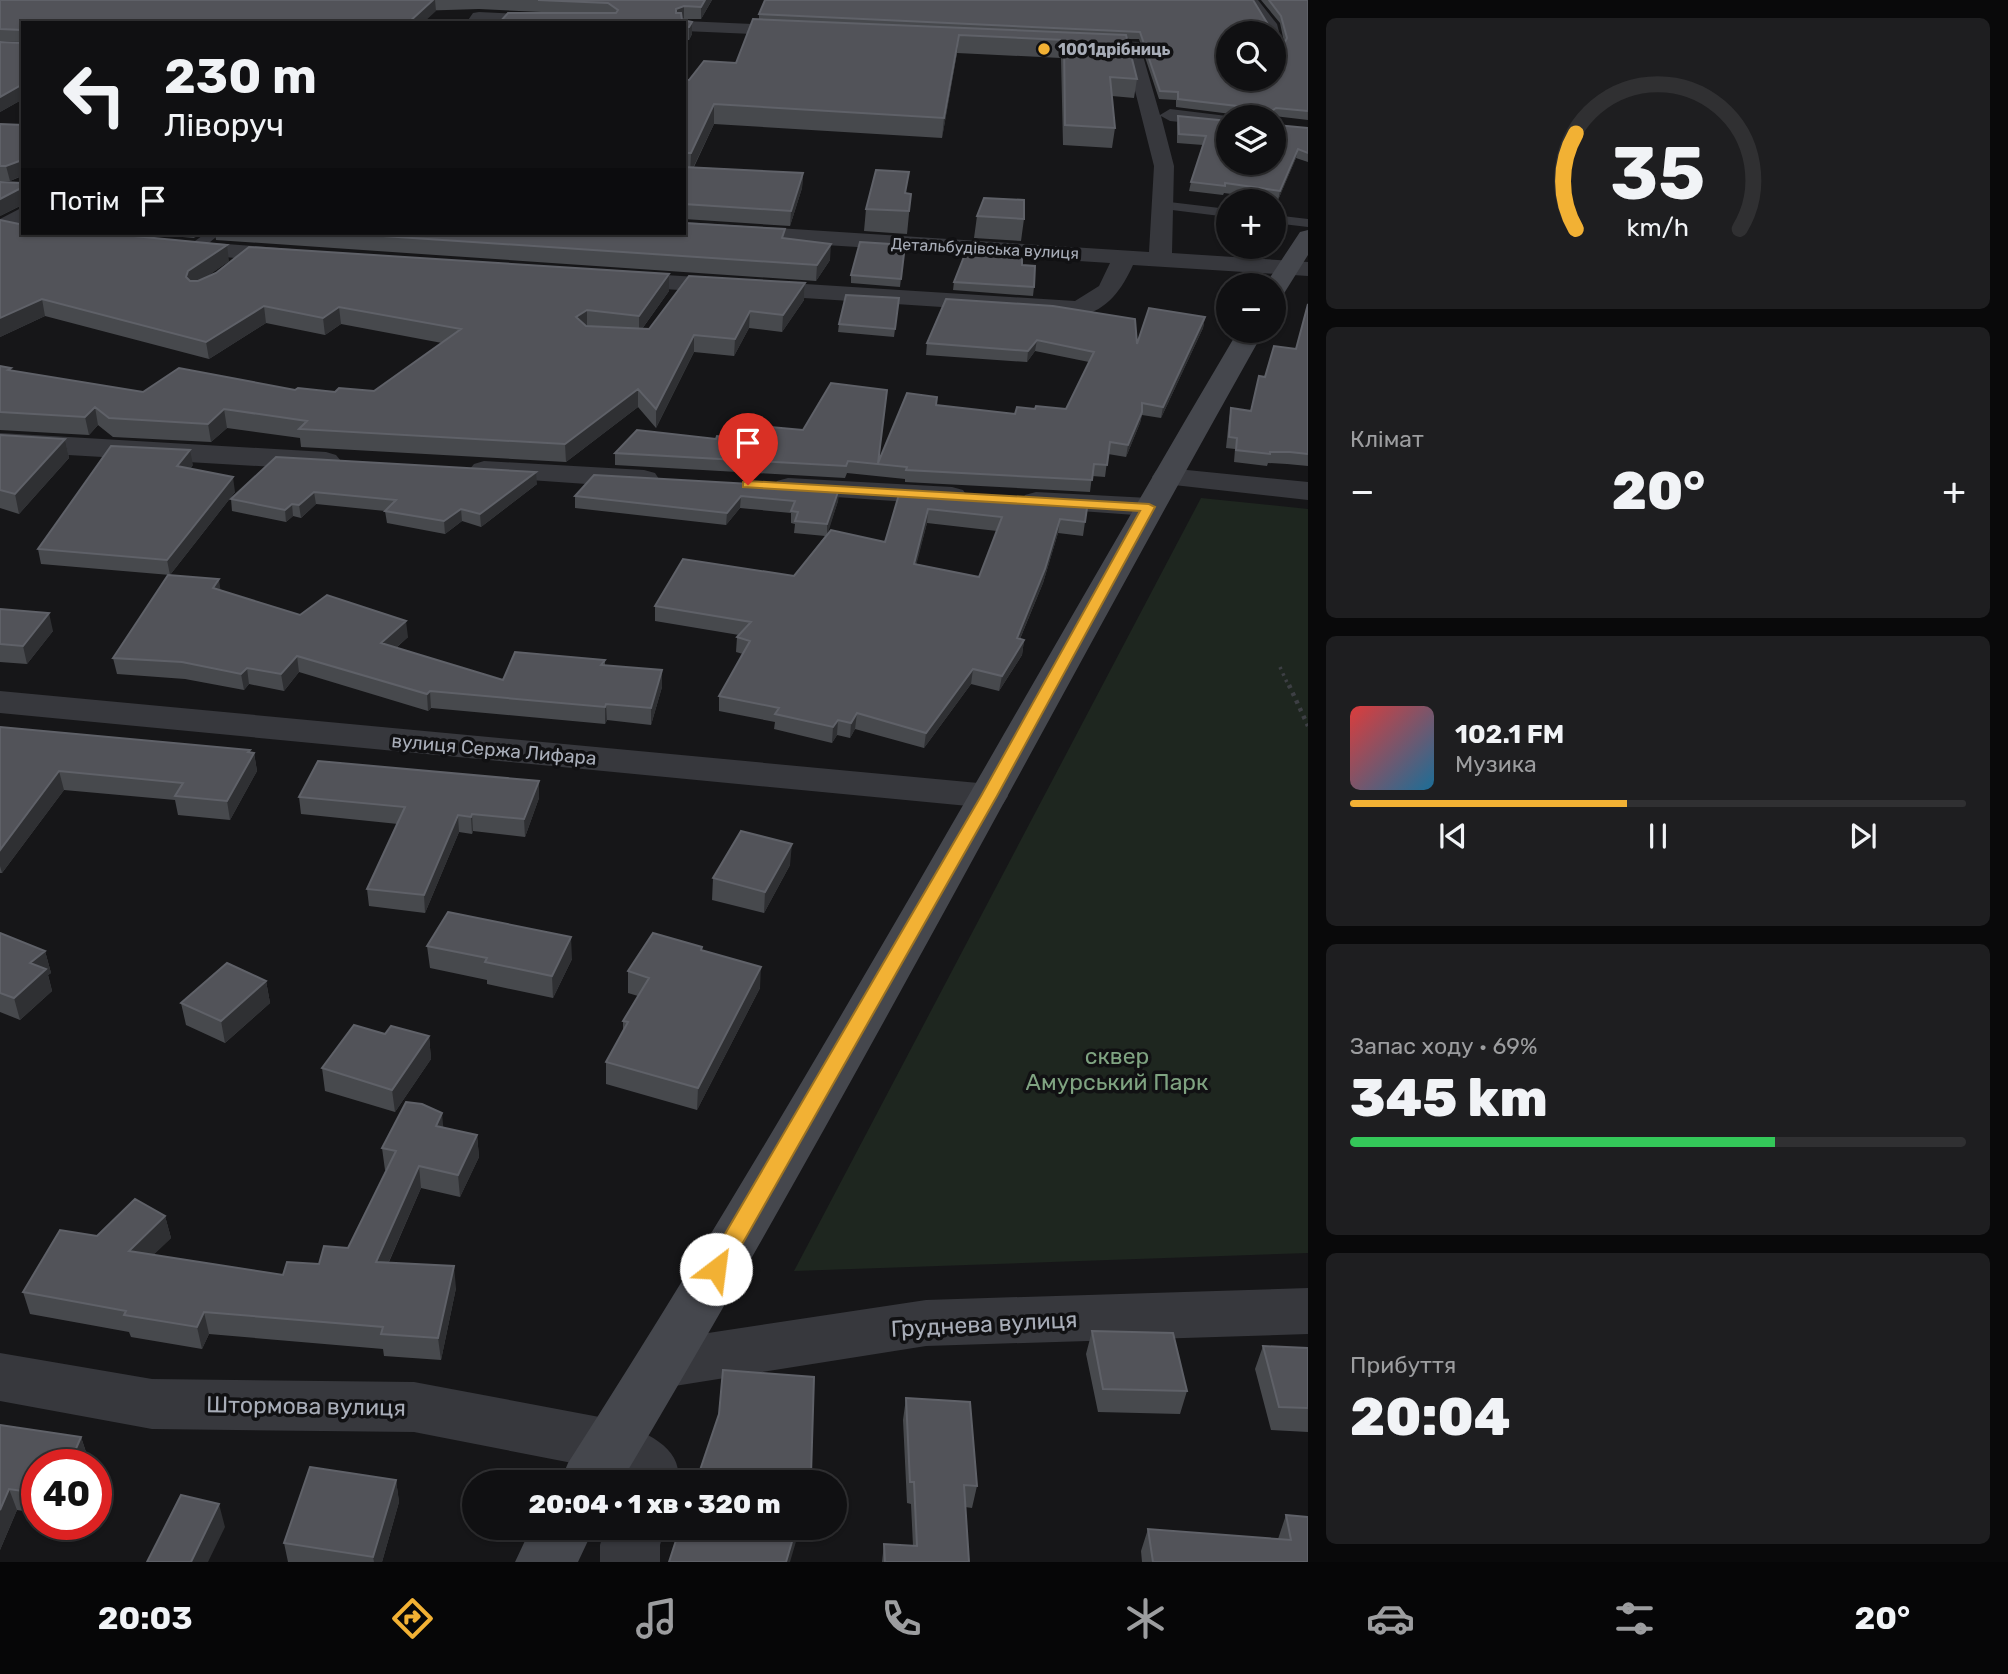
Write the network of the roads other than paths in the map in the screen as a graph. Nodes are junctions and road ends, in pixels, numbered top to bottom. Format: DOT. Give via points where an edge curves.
graph roads {
  1 [pos="1253,0"];
  2 [pos="476,20"];
  3 [pos="520,21"];
  4 [pos="1270,21"];
  5 [pos="686,26"];
  6 [pos="820,32"];
  7 [pos="1051,42"];
  8 [pos="1150,113"];
  9 [pos="1216,120"];
  10 [pos="1161,205"];
  11 [pos="1216,212"];
  12 [pos="21,216"];
  13 [pos="1286,220"];
  14 [pos="1308,223"];
  15 [pos="8,228"];
  16 [pos="686,229"];
  17 [pos="211,235"];
  18 [pos="1308,237"];
  19 [pos="154,245"];
  20 [pos="193,249"];
  21 [pos="250,253"];
  22 [pos="1126,256"];
  23 [pos="318,258"];
  24 [pos="1160,259"];
  25 [pos="1297,268"];
  26 [pos="231,270"];
  27 [pos="590,277"];
  28 [pos="1244,343"];
  29 [pos="0,442"];
  30 [pos="360,463"];
  31 [pos="457,468"];
  32 [pos="678,481"];
  33 [pos="761,485"];
  34 [pos="1308,491"];
  35 [pos="1158,492"];
  36 [pos="0,702"];
  37 [pos="989,796"];
  38 [pos="1308,1311"];
  39 [pos="662,1364"];
  40 [pos="0,1377"];
  41 [pos="616,1470"];
  42 [pos="557,1540"];
  43 [pos="631,1540"];
  44 [pos="545,1562"];
  45 [pos="630,1562"];
  1 -- 4 [label="lane"];
  2 -- 3 [label="street"];
  5 -- 6 [label="street"];
  7 -- 8 [label="street" via="1133,46"];
  8 -- 9 [label="street"];
  8 -- 10 [label="street" via="1164,166"];
  10 -- 11 [label="lane"];
  10 -- 24 [label="street"];
  12 -- 15 [label="street"];
  13 -- 14 [label="lane"];
  16 -- 22 [label="street, Детальбудівська вулиця"];
  17 -- 20 [label="lane"];
  18 -- 25 [label="street"];
  19 -- 20 [label="street"];
  20 -- 21 [label="street"];
  21 -- 23 [label="street"];
  21 -- 26 [label="lane"];
  22 -- 24 [label="street, Детальбудівська вулиця"];
  22 -- 27 [label="street" via="1109,290 1080,309 678,293"];
  24 -- 25 [label="street, Детальбудівська вулиця"];
  28 -- 35 [label="street"];
  29 -- 30 [label="street"];
  31 -- 32 [label="street"];
  33 -- 35 [label="street" via="997,499"];
  34 -- 35 [label="street"];
  35 -- 37 [label="street"];
  36 -- 37 [label="street, вулиця Сержа Лифара"];
  37 -- 39 [label="street"];
  38 -- 39 [label="street, Груднева вулиця" via="926,1323"];
  39 -- 41 [label="street"];
  40 -- 41 [label="street, Штормова вулиця" via="152,1404 414,1407"];
  42 -- 44 [label="street"];
  43 -- 45 [label="street"];
}
